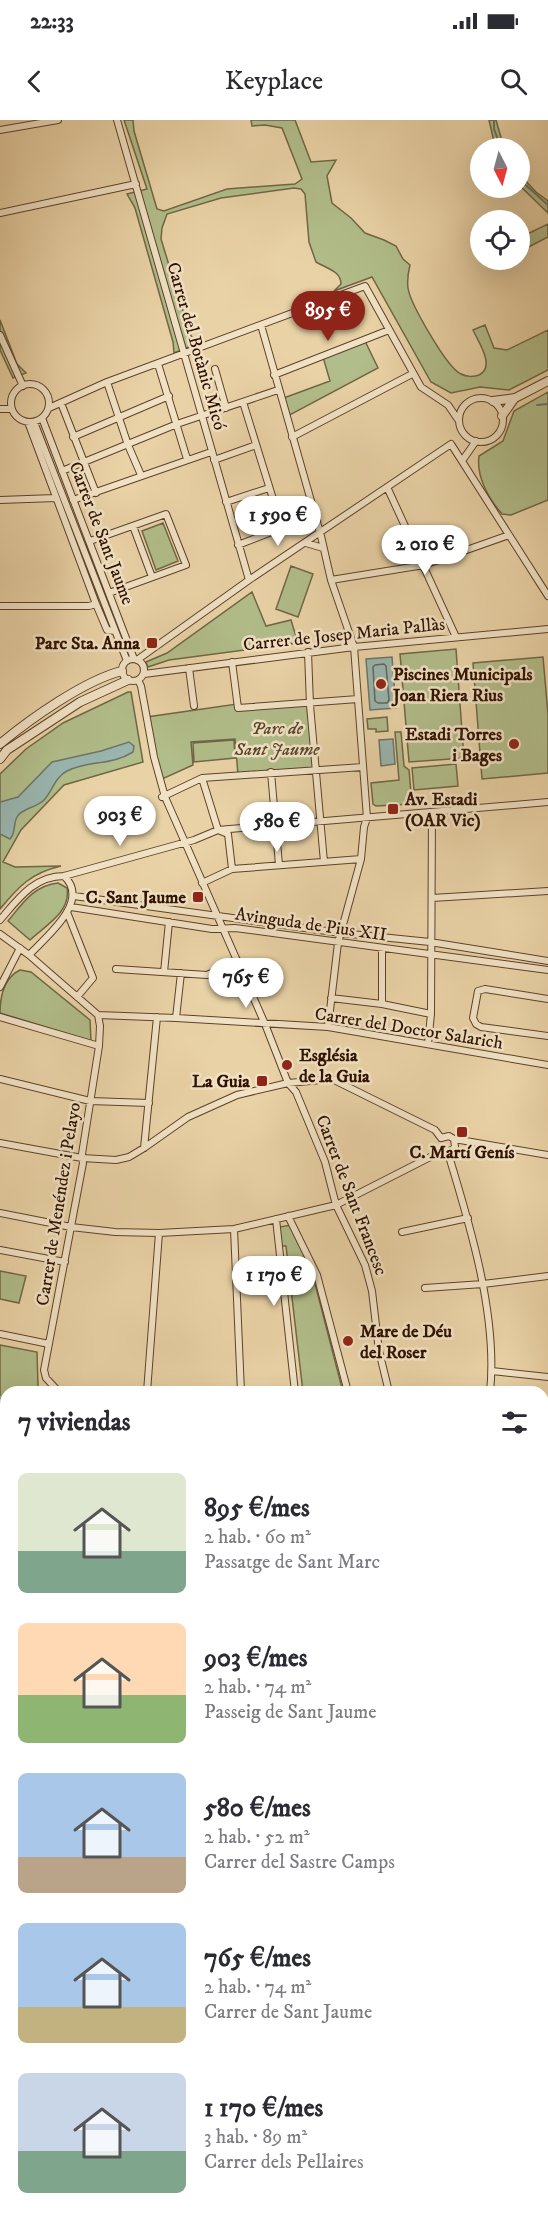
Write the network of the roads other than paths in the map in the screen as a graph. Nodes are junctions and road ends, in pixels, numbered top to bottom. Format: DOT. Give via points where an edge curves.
graph roads {
  1 [pos="58,120"];
  2 [pos="117,120"];
  3 [pos="0,130"];
  4 [pos="136,184"];
  5 [pos="0,213"];
  6 [pos="261,325"];
  7 [pos="389,330"];
  8 [pos="0,334"];
  9 [pos="185,353"];
  10 [pos="158,363"];
  11 [pos="215,369"];
  12 [pos="412,374"];
  13 [pos="274,375"];
  14 [pos="548,381"];
  15 [pos="107,382"];
  16 [pos="23,386"];
  17 [pos="278,390"];
  18 [pos="169,396"];
  19 [pos="515,398"];
  20 [pos="493,401"];
  21 [pos="243,402"];
  22 [pos="61,403"];
  23 [pos="466,404"];
  24 [pos="448,405"];
  25 [pos="49,408"];
  26 [pos="226,408"];
  27 [pos="0,409"];
  28 [pos="12,409"];
  29 [pos="202,416"];
  30 [pos="502,416"];
  31 [pos="118,417"];
  32 [pos="42,418"];
  33 [pos="459,421"];
  34 [pos="31,422"];
  35 [pos="177,424"];
  36 [pos="73,436"];
  37 [pos="292,437"];
  38 [pos="476,441"];
  39 [pos="128,445"];
  40 [pos="256,445"];
  41 [pos="211,452"];
  42 [pos="187,459"];
  43 [pos="214,460"];
  44 [pos="462,461"];
  45 [pos="84,463"];
  46 [pos="62,471"];
  47 [pos="141,475"];
  48 [pos="387,487"];
  49 [pos="269,488"];
  50 [pos="96,493"];
  51 [pos="55,498"];
  52 [pos="0,500"];
  53 [pos="73,500"];
  54 [pos="226,502"];
  55 [pos="133,526"];
  56 [pos="320,533"];
  57 [pos="509,535"];
  58 [pos="90,541"];
  59 [pos="306,543"];
  60 [pos="238,545"];
  61 [pos="323,548"];
  62 [pos="424,564"];
  63 [pos="152,578"];
  64 [pos="548,579"];
  65 [pos="249,580"];
  66 [pos="331,580"];
  67 [pos="540,584"];
  68 [pos="109,593"];
  69 [pos="548,596"];
  70 [pos="96,604"];
  71 [pos="0,606"];
  72 [pos="548,629"];
  73 [pos="115,631"];
  74 [pos="456,637"];
  75 [pos="354,647"];
  76 [pos="308,652"];
  77 [pos="133,660"];
  78 [pos="232,662"];
  79 [pos="189,668"];
  80 [pos="122,671"];
  81 [pos="144,674"];
  82 [pos="128,680"];
  83 [pos="138,681"];
  84 [pos="358,699"];
  85 [pos="312,702"];
  86 [pos="194,706"];
  87 [pos="0,744"];
  88 [pos="0,759"];
  89 [pos="363,766"];
  90 [pos="317,771"];
  91 [pos="271,772"];
  92 [pos="202,778"];
  93 [pos="163,797"];
  94 [pos="548,802"];
  95 [pos="432,812"];
  96 [pos="367,818"];
  97 [pos="321,821"];
  98 [pos="275,824"];
  99 [pos="218,830"];
  100 [pos="184,841"];
  101 [pos="361,859"];
  102 [pos="324,862"];
  103 [pos="279,865"];
  104 [pos="232,869"];
  105 [pos="64,876"];
  106 [pos="202,883"];
  107 [pos="548,891"];
  108 [pos="74,896"];
  109 [pos="432,898"];
  110 [pos="69,910"];
  111 [pos="216,915"];
  112 [pos="0,921"];
  113 [pos="169,922"];
  114 [pos="222,927"];
  115 [pos="341,933"];
  116 [pos="0,936"];
  117 [pos="430,942"];
  118 [pos="338,943"];
  119 [pos="20,948"];
  120 [pos="382,950"];
  121 [pos="29,955"];
  122 [pos="430,956"];
  123 [pos="548,961"];
  124 [pos="238,962"];
  125 [pos="116,969"];
  126 [pos="548,970"];
  127 [pos="164,972"];
  128 [pos="181,973"];
  129 [pos="0,987"];
  130 [pos="77,997"];
  131 [pos="331,998"];
  132 [pos="548,999"];
  133 [pos="382,1004"];
  134 [pos="430,1014"];
  135 [pos="98,1015"];
  136 [pos="0,1017"];
  137 [pos="157,1017"];
  138 [pos="176,1018"];
  139 [pos="265,1024"];
  140 [pos="328,1028"];
  141 [pos="548,1036"];
  142 [pos="428,1044"];
  143 [pos="99,1047"];
  144 [pos="548,1065"];
  145 [pos="0,1079"];
  146 [pos="288,1083"];
  147 [pos="90,1101"];
  148 [pos="149,1103"];
  149 [pos="441,1138"];
  150 [pos="454,1139"];
  151 [pos="0,1143"];
  152 [pos="144,1148"];
  153 [pos="445,1152"];
  154 [pos="548,1155"];
  155 [pos="82,1158"];
  156 [pos="336,1205"];
  157 [pos="0,1213"];
  158 [pos="288,1216"];
  159 [pos="468,1218"];
  160 [pos="276,1219"];
  161 [pos="71,1227"];
  162 [pos="234,1228"];
  163 [pos="402,1232"];
  164 [pos="159,1233"];
  165 [pos="0,1250"];
  166 [pos="65,1262"];
  167 [pos="548,1276"];
  168 [pos="483,1284"];
  169 [pos="425,1288"];
  170 [pos="0,1334"];
  171 [pos="49,1344"];
  172 [pos="492,1371"];
  173 [pos="548,1377"];
  174 [pos="54,1386"];
  175 [pos="147,1386"];
  176 [pos="241,1386"];
  177 [pos="294,1386"];
  178 [pos="346,1386"];
  179 [pos="388,1386"];
  180 [pos="491,1386"];
  1 -- 3 [label="street"];
  2 -- 4 [label="street, Carrer del Botànic Micó"];
  4 -- 5 [label="street"];
  4 -- 9 [label="street, Carrer del Botànic Micó"];
  6 -- 7 [label="street" via="365,286"];
  6 -- 9 [label="street"];
  6 -- 13 [label="street"];
  7 -- 12 [label="street"];
  7 -- 13 [label="street"];
  8 -- 16 [label="street"];
  9 -- 10 [label="street"];
  9 -- 29 [label="street, Carrer del Botànic Micó"];
  10 -- 15 [label="street"];
  10 -- 18 [label="street"];
  11 -- 26 [label="street"];
  12 -- 24 [label="street" via="421,387"];
  12 -- 37 [label="street"];
  13 -- 17 [label="street"];
  14 -- 19 [label="street"];
  15 -- 22 [label="street"];
  15 -- 31 [label="street"];
  16 -- 25 [label="street" via="30,384 43,390"];
  16 -- 28 [label="street" via="13,396"];
  17 -- 21 [label="street"];
  17 -- 37 [label="street"];
  18 -- 31 [label="street"];
  18 -- 35 [label="street"];
  19 -- 20 [label="street"];
  19 -- 30 [label="street"];
  20 -- 23 [label="street" via="476,398"];
  20 -- 30 [label="street"];
  21 -- 26 [label="street"];
  21 -- 40 [label="street"];
  22 -- 25 [label="street"];
  22 -- 36 [label="street"];
  23 -- 24 [label="street"];
  23 -- 33 [label="street"];
  24 -- 33 [label="street"];
  25 -- 32 [label="street"];
  26 -- 29 [label="street"];
  27 -- 28 [label="street"];
  28 -- 34 [label="street" via="19,418"];
  29 -- 35 [label="street"];
  29 -- 41 [label="street, Carrer del Botànic Micó"];
  30 -- 38 [label="street" via="496,436"];
  31 -- 36 [label="street"];
  31 -- 39 [label="street"];
  32 -- 34 [label="street"];
  32 -- 46 [label="street, Carrer de Sant Jaume"];
  33 -- 38 [label="street" via="466,436"];
  34 -- 51 [label="street, Carrer de Sant Jaume"];
  34 -- 73 [label="street, Carrer de Sant Jaume"];
  35 -- 39 [label="street"];
  35 -- 42 [label="street"];
  36 -- 45 [label="street"];
  37 -- 56 [label="street"];
  38 -- 44 [label="street"];
  39 -- 45 [label="street"];
  39 -- 47 [label="street"];
  40 -- 43 [label="street"];
  40 -- 49 [label="street"];
  41 -- 42 [label="street"];
  41 -- 43 [label="street, Carrer del Botànic Micó"];
  42 -- 47 [label="street"];
  43 -- 54 [label="street, Carrer del Botànic Micó"];
  44 -- 48 [label="street" via="451,444"];
  44 -- 57 [label="street"];
  45 -- 46 [label="street"];
  45 -- 50 [label="street"];
  46 -- 53 [label="street, Carrer de Sant Jaume"];
  47 -- 50 [label="street"];
  48 -- 56 [label="street"];
  48 -- 62 [label="street"];
  49 -- 54 [label="street"];
  49 -- 60 [label="street" via="282,528"];
  50 -- 53 [label="street"];
  51 -- 52 [label="street"];
  51 -- 70 [label="street, Carrer de Sant Jaume"];
  53 -- 58 [label="street, Carrer de Sant Jaume"];
  54 -- 60 [label="street, Carrer del Botànic Micó"];
  55 -- 58 [label="street"];
  55 -- 63 [label="street"];
  55 -- 63 [label="street" via="166,514 186,565"];
  56 -- 59 [label="street"];
  56 -- 61 [label="street"];
  57 -- 62 [label="street"];
  57 -- 67 [label="street"];
  58 -- 68 [label="street, Carrer de Sant Jaume"];
  59 -- 61 [label="street"];
  59 -- 65 [label="street"];
  60 -- 65 [label="street, Carrer del Botànic Micó"];
  61 -- 66 [label="street"];
  62 -- 66 [label="street"];
  62 -- 74 [label="street"];
  63 -- 68 [label="street"];
  64 -- 67 [label="street"];
  65 -- 77 [label="street"];
  66 -- 75 [label="street"];
  67 -- 69 [label="street"];
  68 -- 77 [label="street, Carrer de Sant Jaume"];
  70 -- 71 [label="street"];
  70 -- 73 [label="street, Carrer de Sant Jaume" via="107,630"];
  72 -- 74 [label="street, Carrer de Josep Maria Pallàs"];
  73 -- 77 [label="street, Carrer de Sant Jaume"];
  74 -- 75 [label="street, Carrer de Josep Maria Pallàs"];
  75 -- 76 [label="street, Carrer de Josep Maria Pallàs"];
  75 -- 84 [label="street"];
  76 -- 78 [label="street, Carrer de Josep Maria Pallàs"];
  76 -- 85 [label="street"];
  77 -- 80 [label="street"];
  77 -- 81 [label="street" via="143,666"];
  78 -- 79 [label="street, Carrer de Josep Maria Pallàs"];
  78 -- 85 [label="street" via="238,708"];
  79 -- 81 [label="street, Carrer de Josep Maria Pallàs"];
  79 -- 86 [label="street"];
  80 -- 82 [label="street"];
  80 -- 87 [label="street" via="74,692"];
  81 -- 83 [label="street"];
  82 -- 83 [label="street"];
  82 -- 88 [label="street" via="80,702 7,750"];
  83 -- 93 [label="street"];
  84 -- 85 [label="street"];
  84 -- 89 [label="street"];
  85 -- 90 [label="street"];
  89 -- 90 [label="street"];
  89 -- 96 [label="street"];
  90 -- 91 [label="street"];
  90 -- 97 [label="street"];
  91 -- 92 [label="street"];
  91 -- 98 [label="street"];
  92 -- 93 [label="street"];
  92 -- 99 [label="street"];
  93 -- 100 [label="street"];
  94 -- 95 [label="street"];
  95 -- 96 [label="street"];
  95 -- 109 [label="street"];
  96 -- 97 [label="street"];
  96 -- 101 [label="street"];
  97 -- 98 [label="street"];
  97 -- 102 [label="street"];
  98 -- 99 [label="street"];
  98 -- 103 [label="street"];
  99 -- 100 [label="street"];
  99 -- 104 [label="street" via="228,834"];
  100 -- 105 [label="street"];
  100 -- 106 [label="street"];
  101 -- 102 [label="street"];
  101 -- 115 [label="street"];
  102 -- 103 [label="street"];
  103 -- 104 [label="street"];
  104 -- 106 [label="street"];
  105 -- 108 [label="street"];
  105 -- 112 [label="street" via="52,876 34,884"];
  106 -- 111 [label="street"];
  107 -- 109 [label="street"];
  108 -- 110 [label="street"];
  108 -- 111 [label="street, Avinguda de Pius XII"];
  109 -- 117 [label="street"];
  110 -- 113 [label="street, Avinguda de Pius XII"];
  110 -- 121 [label="street"];
  110 -- 130 [label="street" via="93,978"];
  111 -- 114 [label="street"];
  111 -- 115 [label="street, Avinguda de Pius XII"];
  113 -- 114 [label="street, Avinguda de Pius XII"];
  113 -- 127 [label="street"];
  114 -- 118 [label="street, Avinguda de Pius XII"];
  114 -- 124 [label="street"];
  115 -- 117 [label="street, Avinguda de Pius XII"];
  115 -- 118 [label="street"];
  116 -- 119 [label="street"];
  117 -- 122 [label="street"];
  117 -- 123 [label="street, Avinguda de Pius XII"];
  118 -- 120 [label="street, Avinguda de Pius XII"];
  118 -- 131 [label="street"];
  119 -- 121 [label="street"];
  119 -- 129 [label="street"];
  120 -- 122 [label="street, Avinguda de Pius XII"];
  120 -- 133 [label="street"];
  121 -- 130 [label="street"];
  122 -- 126 [label="street, Avinguda de Pius XII"];
  122 -- 134 [label="street"];
  124 -- 128 [label="street" via="207,975"];
  124 -- 139 [label="street"];
  125 -- 127 [label="street"];
  127 -- 128 [label="street"];
  128 -- 138 [label="street"];
  130 -- 135 [label="street"];
  131 -- 133 [label="street"];
  131 -- 140 [label="street"];
  132 -- 141 [label="street" via="485,989 478,991 473,1018 481,1027"];
  133 -- 134 [label="street"];
  134 -- 142 [label="street"];
  135 -- 137 [label="street, Carrer del Doctor Salarich"];
  135 -- 143 [label="street, Carrer de Menéndez i Pelayo"];
  136 -- 143 [label="street"];
  137 -- 138 [label="street, Carrer del Doctor Salarich"];
  137 -- 148 [label="street"];
  138 -- 139 [label="street, Carrer del Doctor Salarich"];
  139 -- 140 [label="street, Carrer del Doctor Salarich"];
  139 -- 146 [label="street"];
  140 -- 142 [label="street, Carrer del Doctor Salarich"];
  142 -- 144 [label="street, Carrer del Doctor Salarich"];
  143 -- 147 [label="street, Carrer de Menéndez i Pelayo"];
  145 -- 147 [label="street"];
  146 -- 149 [label="street" via="332,1079 435,1130"];
  146 -- 152 [label="street" via="211,1105"];
  146 -- 156 [label="street, Carrer de Sant Francesc" via="296,1092 325,1162"];
  147 -- 148 [label="street"];
  147 -- 155 [label="street, Carrer de Menéndez i Pelayo"];
  148 -- 152 [label="street"];
  149 -- 150 [label="street" via="446,1135"];
  149 -- 153 [label="street" via="438,1146"];
  150 -- 153 [label="street" via="455,1147"];
  150 -- 154 [label="street"];
  151 -- 155 [label="street"];
  152 -- 155 [label="street" via="116,1160"];
  153 -- 156 [label="street"];
  153 -- 159 [label="street"];
  155 -- 161 [label="street, Carrer de Menéndez i Pelayo"];
  156 -- 158 [label="street"];
  156 -- 179 [label="street, Carrer de Sant Francesc" via="365,1265"];
  157 -- 161 [label="street"];
  158 -- 160 [label="street"];
  158 -- 178 [label="street" via="317,1275"];
  159 -- 163 [label="street"];
  159 -- 168 [label="street"];
  160 -- 162 [label="street"];
  160 -- 177 [label="street"];
  161 -- 164 [label="street"];
  161 -- 166 [label="street, Carrer de Menéndez i Pelayo"];
  162 -- 164 [label="street"];
  162 -- 176 [label="street"];
  164 -- 175 [label="street"];
  165 -- 166 [label="street"];
  166 -- 171 [label="street, Carrer de Menéndez i Pelayo"];
  167 -- 168 [label="street"];
  168 -- 169 [label="street"];
  168 -- 172 [label="street"];
  170 -- 171 [label="street"];
  171 -- 174 [label="street, Carrer de Menéndez i Pelayo" via="45,1375"];
  172 -- 173 [label="street"];
  172 -- 180 [label="street"];
}
